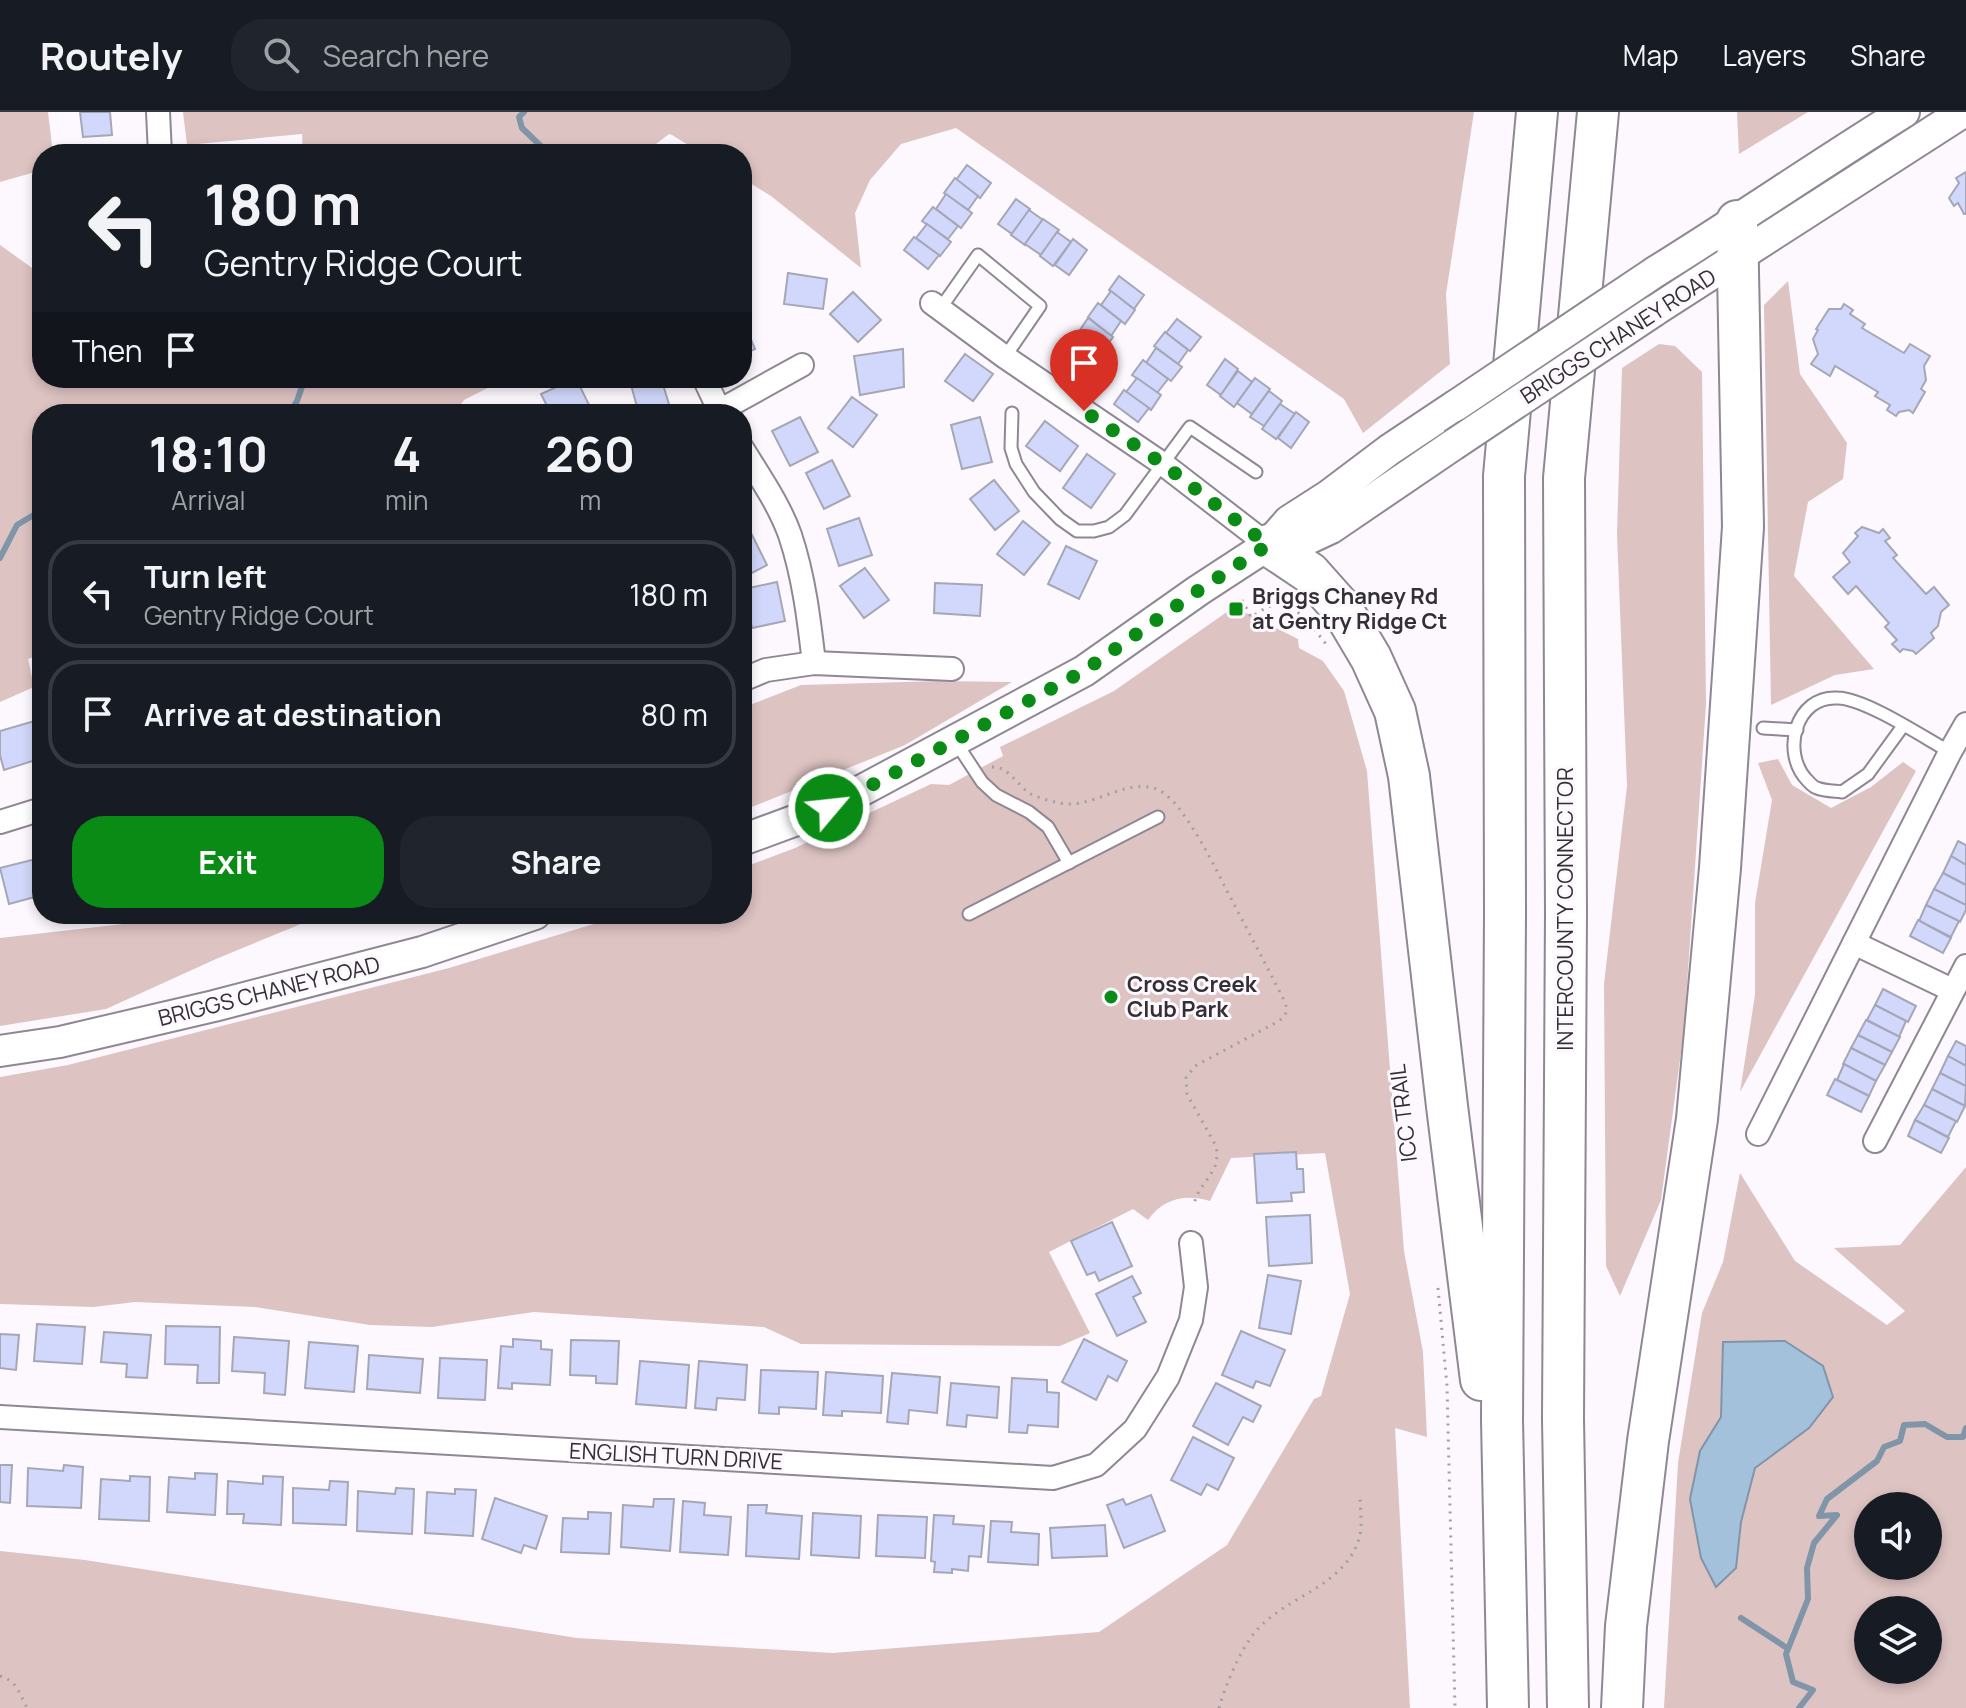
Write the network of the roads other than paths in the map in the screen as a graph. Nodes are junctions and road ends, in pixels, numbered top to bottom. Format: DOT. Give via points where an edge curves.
graph roads {
  1 [pos="158,112"];
  2 [pos="1537,112"];
  3 [pos="1598,112"];
  4 [pos="1904,112"];
  5 [pos="1963,112"];
  6 [pos="160,144"];
  7 [pos="1738,239"];
  8 [pos="936,306"];
  9 [pos="1005,357"];
  10 [pos="802,365"];
  11 [pos="734,404"];
  12 [pos="1012,413"];
  13 [pos="752,464"];
  14 [pos="1163,464"];
  15 [pos="1256,472"];
  16 [pos="1268,545"];
  17 [pos="814,663"];
  18 [pos="952,669"];
  19 [pos="752,676"];
  20 [pos="1966,724"];
  21 [pos="1903,726"];
  22 [pos="1763,728"];
  23 [pos="1797,730"];
  24 [pos="955,740"];
  25 [pos="1958,756"];
  26 [pos="32,812"];
  27 [pos="1158,817"];
  28 [pos="0,822"];
  29 [pos="752,836"];
  30 [pos="1069,863"];
  31 [pos="969,914"];
  32 [pos="505,924"];
  33 [pos="1854,943"];
  34 [pos="1966,966"];
  35 [pos="1952,990"];
  36 [pos="0,1051"];
  37 [pos="1758,1134"];
  38 [pos="1875,1141"];
  39 [pos="1191,1243"];
  40 [pos="0,1417"];
  41 [pos="1506,1591"];
  42 [pos="1508,1708"];
  43 [pos="1568,1708"];
  44 [pos="1622,1708"];
  1 -- 6 [label="street"];
  2 -- 41 [label="highway" via="1504,476"];
  3 -- 43 [label="highway, INTERCOUNTY CONNECTOR" via="1564,478 1563,1419"];
  4 -- 7 [label="main road, BRIGGS CHANEY ROAD" via="1825,161"];
  5 -- 7 [label="main road, BRIGGS CHANEY ROAD"];
  7 -- 16 [label="main road, BRIGGS CHANEY ROAD, bridge" via="1655,272 1389,450 1289,521"];
  7 -- 16 [label="main road, BRIGGS CHANEY ROAD, bridge" via="1654,311 1331,528 1299,543"];
  7 -- 44 [label="highway" via="1743,527 1720,868 1697,1119 1648,1441"];
  8 -- 9 [label="street"];
  8 -- 9 [label="lane" via="978,255 1040,306"];
  9 -- 14 [label="street"];
  10 -- 11 [label="street"];
  12 -- 14 [label="lane" via="1016,464 1034,492 1077,531 1109,527 1125,515"];
  13 -- 17 [label="street" via="789,534 806,594"];
  14 -- 15 [label="lane" via="1190,427"];
  14 -- 16 [label="street"];
  16 -- 24 [label="main road, BRIGGS CHANEY ROAD" via="1084,671"];
  16 -- 41 [label="highway" via="1310,573 1342,609 1395,711 1409,776"];
  17 -- 18 [label="street"];
  17 -- 19 [label="street"];
  20 -- 25 [label="street"];
  21 -- 23 [label="lane" via="1856,701 1835,697 1813,703 1799,718"];
  21 -- 23 [label="lane" via="1868,774 1842,792 1815,788 1800,773 1793,751"];
  21 -- 25 [label="lane"];
  22 -- 23 [label="lane"];
  24 -- 29 [label="main road, BRIGGS CHANEY ROAD" via="829,808"];
  24 -- 30 [label="lane" via="982,782 1048,827"];
  25 -- 33 [label="street"];
  26 -- 28 [label="street"];
  27 -- 30 [label="lane"];
  30 -- 31 [label="lane"];
  32 -- 36 [label="main road, BRIGGS CHANEY ROAD" via="422,952 214,1006"];
  33 -- 35 [label="street"];
  33 -- 37 [label="street"];
  34 -- 35 [label="street"];
  35 -- 38 [label="street"];
  39 -- 40 [label="street, ENGLISH TURN DRIVE" via="1196,1287 1191,1320 1168,1377 1135,1429 1096,1465 1053,1478"];
  41 -- 42 [label="highway"];
}
